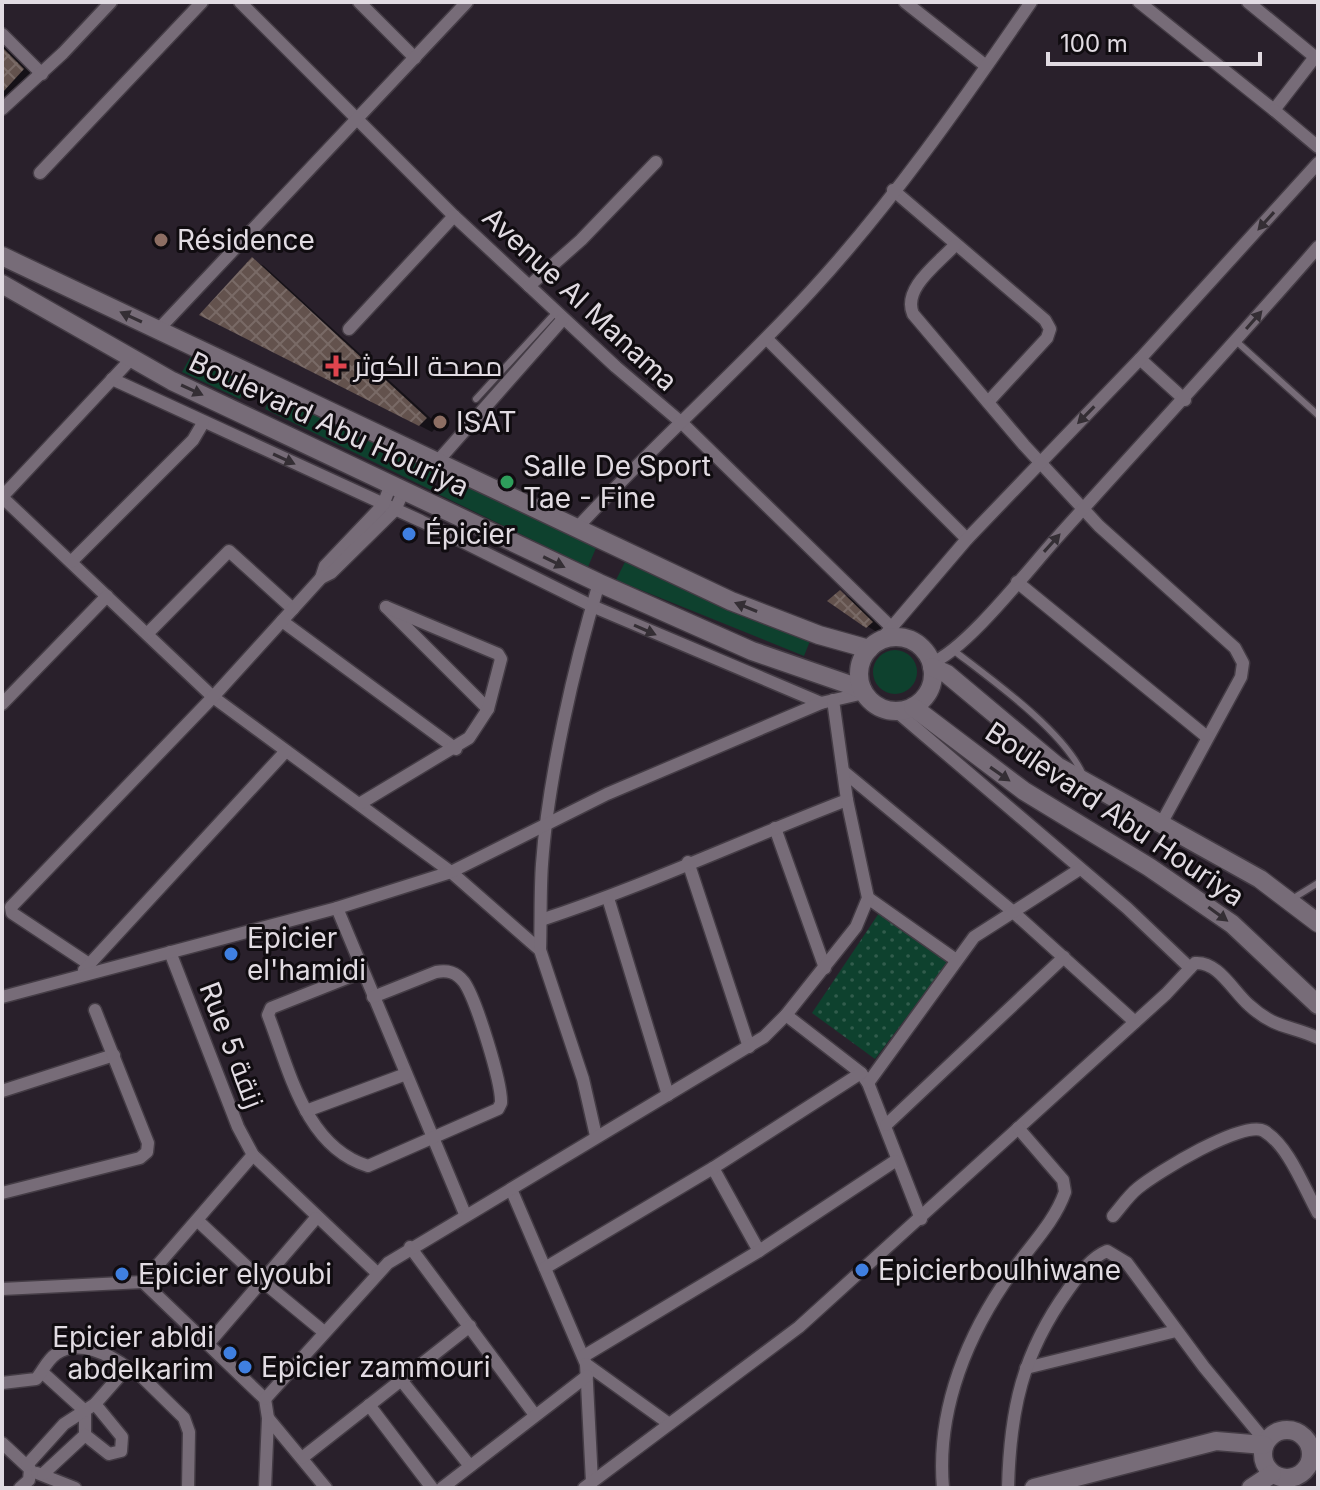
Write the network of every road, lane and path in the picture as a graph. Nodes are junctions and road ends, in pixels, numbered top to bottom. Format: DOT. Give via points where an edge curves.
graph roads {
  1 [pos="111,2"];
  2 [pos="202,2"];
  3 [pos="240,2"];
  4 [pos="359,2"];
  5 [pos="467,2"];
  6 [pos="905,2"];
  7 [pos="1031,2"];
  8 [pos="1139,2"];
  9 [pos="1248,2"];
  10 [pos="2,34"];
  11 [pos="1316,56"];
  12 [pos="415,58"];
  13 [pos="986,66"];
  14 [pos="42,74"];
  15 [pos="2,109"];
  16 [pos="1274,110"];
  17 [pos="360,119"];
  18 [pos="1318,147"];
  19 [pos="656,162"];
  20 [pos="1318,163"];
  21 [pos="40,173"];
  22 [pos="893,190"];
  23 [pos="454,216"];
  24 [pos="955,245"];
  25 [pos="1318,247"];
  26 [pos="2,256"];
  27 [pos="2,284"];
  28 [pos="529,286"];
  29 [pos="559,315"];
  30 [pos="349,329"];
  31 [pos="158,330"];
  32 [pos="767,339"];
  33 [pos="1236,341"];
  34 [pos="132,358"];
  35 [pos="1140,359"];
  36 [pos="112,379"];
  37 [pos="476,399"];
  38 [pos="1185,400"];
  39 [pos="988,402"];
  40 [pos="1318,415"];
  41 [pos="203,423"];
  42 [pos="682,423"];
  43 [pos="437,462"];
  44 [pos="1039,462"];
  45 [pos="398,487"];
  46 [pos="2,497"];
  47 [pos="1084,507"];
  48 [pos="389,508"];
  49 [pos="577,528"];
  50 [pos="967,539"];
  51 [pos="71,562"];
  52 [pos="1017,582"];
  53 [pos="599,583"];
  54 [pos="107,596"];
  55 [pos="592,606"];
  56 [pos="293,609"];
  57 [pos="282,621"];
  58 [pos="147,634"];
  59 [pos="880,639"];
  60 [pos="953,650"];
  61 [pos="931,665"];
  62 [pos="863,691"];
  63 [pos="213,697"];
  64 [pos="827,702"];
  65 [pos="2,704"];
  66 [pos="488,709"];
  67 [pos="904,709"];
  68 [pos="1207,737"];
  69 [pos="456,749"];
  70 [pos="286,751"];
  71 [pos="843,771"];
  72 [pos="1088,785"];
  73 [pos="847,800"];
  74 [pos="361,803"];
  75 [pos="548,822"];
  76 [pos="1161,824"];
  77 [pos="775,828"];
  78 [pos="688,862"];
  79 [pos="1080,869"];
  80 [pos="451,872"];
  81 [pos="1318,883"];
  82 [pos="608,898"];
  83 [pos="868,898"];
  84 [pos="1289,901"];
  85 [pos="337,908"];
  86 [pos="1011,910"];
  87 [pos="541,920"];
  88 [pos="1318,923"];
  89 [pos="540,950"];
  90 [pos="170,952"];
  91 [pos="1064,957"];
  92 [pos="956,960"];
  93 [pos="89,964"];
  94 [pos="825,968"];
  95 [pos="1190,968"];
  96 [pos="362,972"];
  97 [pos="77,979"];
  98 [pos="2,997"];
  99 [pos="373,997"];
  100 [pos="1318,1005"];
  101 [pos="95,1010"];
  102 [pos="786,1015"];
  103 [pos="1135,1022"];
  104 [pos="1318,1038"];
  105 [pos="749,1047"];
  106 [pos="114,1055"];
  107 [pos="406,1074"];
  108 [pos="864,1078"];
  109 [pos="2,1091"];
  110 [pos="668,1095"];
  111 [pos="306,1111"];
  112 [pos="886,1125"];
  113 [pos="1018,1128"];
  114 [pos="596,1136"];
  115 [pos="432,1138"];
  116 [pos="253,1155"];
  117 [pos="895,1161"];
  118 [pos="713,1168"];
  119 [pos="511,1189"];
  120 [pos="1313,1191"];
  121 [pos="2,1193"];
  122 [pos="1318,1213"];
  123 [pos="465,1214"];
  124 [pos="1113,1216"];
  125 [pos="316,1218"];
  126 [pos="921,1219"];
  127 [pos="197,1220"];
  128 [pos="410,1247"];
  129 [pos="759,1251"];
  130 [pos="545,1268"];
  131 [pos="376,1272"];
  132 [pos="261,1280"];
  133 [pos="143,1282"];
  134 [pos="2,1289"];
  135 [pos="470,1326"];
  136 [pos="1176,1331"];
  137 [pos="324,1332"];
  138 [pos="208,1344"];
  139 [pos="586,1365"];
  140 [pos="1026,1368"];
  141 [pos="129,1369"];
  142 [pos="42,1372"];
  143 [pos="401,1380"];
  144 [pos="2,1383"];
  145 [pos="265,1399"];
  146 [pos="369,1405"];
  147 [pos="90,1408"];
  148 [pos="535,1415"];
  149 [pos="268,1418"];
  150 [pos="668,1423"];
  151 [pos="1310,1431"];
  152 [pos="85,1435"];
  153 [pos="2,1443"];
  154 [pos="1265,1443"];
  155 [pos="302,1458"];
  156 [pos="1314,1459"];
  157 [pos="470,1466"];
  158 [pos="33,1471"];
  159 [pos="1280,1480"];
  160 [pos="588,1485"];
  161 [pos="20,1488"];
  162 [pos="75,1488"];
  163 [pos="188,1488"];
  164 [pos="265,1488"];
  165 [pos="326,1488"];
  166 [pos="432,1488"];
  167 [pos="442,1488"];
  168 [pos="943,1488"];
  169 [pos="1008,1488"];
  170 [pos="1034,1488"];
  171 [pos="1251,1488"];
  1 -- 14 [label="street"];
  2 -- 21 [label="street"];
  3 -- 17 [label="street, Avenue Al Manama"];
  4 -- 12 [label="street"];
  5 -- 12 [label="street"];
  6 -- 13 [label="street"];
  7 -- 13 [label="street"];
  8 -- 16 [label="street"];
  9 -- 11 [label="street"];
  10 -- 14 [label="street"];
  11 -- 16 [label="street"];
  12 -- 17 [label="street"];
  13 -- 22 [label="street"];
  14 -- 15 [label="street"];
  16 -- 18 [label="street"];
  17 -- 23 [label="street, Avenue Al Manama"];
  17 -- 31 [label="street"];
  19 -- 28 [label="street"];
  20 -- 35 [label="street, one-way"];
  22 -- 24 [label="street"];
  22 -- 32 [label="street"];
  23 -- 28 [label="street, Avenue Al Manama"];
  23 -- 30 [label="street"];
  24 -- 39 [label="street" via="912,293 909,304"];
  24 -- 39 [label="street" via="1050,329"];
  33 -- 25 [label="street, one-way"];
  31 -- 26 [label="main road, Boulevard Abu Houriya, one-way"];
  27 -- 34 [label="main road, Boulevard Abu Houriya"];
  28 -- 29 [label="street, Avenue Al Manama"];
  29 -- 37 [label="lane"];
  29 -- 42 [label="street, Avenue Al Manama"];
  29 -- 43 [label="street"];
  31 -- 43 [label="main road, Boulevard Abu Houriya"];
  32 -- 42 [label="street"];
  32 -- 50 [label="street"];
  33 -- 38 [label="street"];
  33 -- 40 [label="lane"];
  34 -- 36 [label="street"];
  34 -- 45 [label="main road, Boulevard Abu Houriya, one-way"];
  35 -- 38 [label="street"];
  35 -- 44 [label="street, one-way"];
  36 -- 41 [label="street"];
  36 -- 46 [label="street"];
  38 -- 47 [label="street"];
  39 -- 44 [label="street"];
  41 -- 48 [label="street, one-way"];
  41 -- 51 [label="street" via="193,440"];
  42 -- 49 [label="street"];
  42 -- 59 [label="street, Avenue Al Manama"];
  43 -- 49 [label="main road, Boulevard Abu Houriya"];
  44 -- 47 [label="street"];
  44 -- 50 [label="street"];
  45 -- 48 [label="street"];
  45 -- 53 [label="main road, Boulevard Abu Houriya, one-way"];
  46 -- 51 [label="street"];
  52 -- 47 [label="street, one-way"];
  47 -- 68 [label="street" via="1133,559 1235,648 1243,663 1241,677"];
  48 -- 55 [label="street"];
  48 -- 56 [label="street" via="325,566"];
  59 -- 49 [label="main road, Boulevard Abu Houriya, one-way" via="763,614"];
  50 -- 59 [label="street"];
  51 -- 54 [label="street"];
  52 -- 60 [label="street"];
  52 -- 68 [label="street"];
  53 -- 55 [label="street"];
  53 -- 62 [label="main road, Boulevard Abu Houriya" via="752,651"];
  54 -- 58 [label="street"];
  54 -- 65 [label="street"];
  55 -- 64 [label="street, one-way"];
  55 -- 75 [label="street"];
  56 -- 57 [label="street"];
  56 -- 58 [label="street" via="229,551"];
  57 -- 63 [label="street"];
  57 -- 69 [label="street"];
  58 -- 63 [label="street"];
  59 -- 61 [label="main road" via="910,640"];
  59 -- 62 [label="main road" via="859,667"];
  60 -- 61 [label="street"];
  60 -- 72 [label="lane" via="1069,748"];
  61 -- 67 [label="main road" via="928,692"];
  61 -- 72 [label="main road, Boulevard Abu Houriya"];
  62 -- 64 [label="street"];
  62 -- 67 [label="main road" via="875,705"];
  63 -- 70 [label="street"];
  63 -- 93 [label="street" via="11,907 12,913"];
  64 -- 71 [label="street"];
  64 -- 75 [label="street"];
  66 -- 66 [label="street" via="386,610 386,607 498,654"];
  66 -- 69 [label="street"];
  67 -- 79 [label="street"];
  67 -- 100 [label="main road, Boulevard Abu Houriya, one-way" via="1232,924"];
  68 -- 76 [label="street"];
  69 -- 74 [label="street"];
  70 -- 74 [label="street"];
  70 -- 93 [label="street"];
  71 -- 73 [label="street"];
  71 -- 86 [label="street"];
  72 -- 76 [label="main road, Boulevard Abu Houriya"];
  73 -- 77 [label="street"];
  73 -- 83 [label="street"];
  74 -- 80 [label="street"];
  75 -- 80 [label="street"];
  75 -- 87 [label="street"];
  76 -- 84 [label="main road, Boulevard Abu Houriya"];
  77 -- 78 [label="street"];
  77 -- 94 [label="street"];
  78 -- 82 [label="street"];
  78 -- 105 [label="street"];
  79 -- 86 [label="street"];
  79 -- 95 [label="street"];
  80 -- 85 [label="street"];
  80 -- 89 [label="street"];
  81 -- 84 [label="lane"];
  82 -- 87 [label="street"];
  82 -- 110 [label="street"];
  83 -- 92 [label="street"];
  83 -- 94 [label="street" via="856,927"];
  84 -- 88 [label="main road, Boulevard Abu Houriya"];
  85 -- 90 [label="street"];
  85 -- 96 [label="street"];
  86 -- 91 [label="street"];
  86 -- 92 [label="street" via="974,937"];
  87 -- 89 [label="street"];
  89 -- 114 [label="street"];
  90 -- 97 [label="street"];
  90 -- 116 [label="street, Rue 5 زنقة"];
  91 -- 103 [label="street"];
  91 -- 112 [label="street"];
  92 -- 108 [label="street"];
  93 -- 97 [label="street"];
  94 -- 102 [label="street"];
  95 -- 103 [label="street"];
  95 -- 104 [label="street" via="1198,962 1207,964 1278,1026"];
  96 -- 99 [label="street"];
  96 -- 111 [label="street" via="269,1011"];
  97 -- 98 [label="street"];
  99 -- 107 [label="street"];
  99 -- 115 [label="street" via="446,970 456,974 469,993 501,1103"];
  101 -- 106 [label="street"];
  102 -- 105 [label="street"];
  102 -- 108 [label="street"];
  103 -- 113 [label="street"];
  105 -- 110 [label="street"];
  106 -- 109 [label="street"];
  106 -- 121 [label="street" via="148,1143 145,1156"];
  107 -- 111 [label="street"];
  107 -- 115 [label="street"];
  108 -- 112 [label="street"];
  108 -- 118 [label="street"];
  110 -- 114 [label="street"];
  111 -- 115 [label="street" via="318,1131 364,1166"];
  112 -- 117 [label="street"];
  113 -- 126 [label="street"];
  113 -- 168 [label="street" via="1056,1171 1065,1192 986,1308 966,1352 946,1429"];
  114 -- 119 [label="street"];
  115 -- 123 [label="street"];
  116 -- 125 [label="street, Rue 5 زنقة"];
  116 -- 127 [label="street"];
  117 -- 126 [label="street"];
  117 -- 129 [label="street"];
  118 -- 129 [label="street"];
  118 -- 130 [label="street"];
  119 -- 123 [label="street"];
  119 -- 130 [label="street"];
  120 -- 122 [label="street"];
  120 -- 124 [label="street" via="1267,1133 1253,1128 1147,1181"];
  123 -- 128 [label="street"];
  125 -- 131 [label="street, Rue 5 زنقة"];
  125 -- 132 [label="street"];
  126 -- 150 [label="street" via="799,1327"];
  127 -- 132 [label="street"];
  127 -- 133 [label="street"];
  128 -- 131 [label="street"];
  128 -- 135 [label="street"];
  129 -- 139 [label="street"];
  130 -- 139 [label="street"];
  131 -- 137 [label="street"];
  132 -- 137 [label="street"];
  132 -- 138 [label="street"];
  133 -- 134 [label="street"];
  133 -- 138 [label="street"];
  135 -- 143 [label="street"];
  135 -- 148 [label="street"];
  136 -- 140 [label="street"];
  136 -- 140 [label="street" via="1127,1263 1107,1251 1097,1255 1066,1292"];
  136 -- 154 [label="street"];
  137 -- 145 [label="street"];
  138 -- 145 [label="street"];
  139 -- 148 [label="street"];
  139 -- 150 [label="street"];
  139 -- 160 [label="street"];
  140 -- 169 [label="street" via="1010,1430"];
  141 -- 142 [label="street" via="78,1348 56,1354"];
  141 -- 147 [label="street"];
  141 -- 163 [label="street" via="140,1373 184,1418 189,1432"];
  142 -- 144 [label="street" via="24,1383"];
  142 -- 147 [label="street"];
  143 -- 146 [label="street"];
  143 -- 157 [label="street"];
  145 -- 149 [label="street"];
  146 -- 155 [label="street"];
  146 -- 166 [label="street"];
  147 -- 152 [label="street"];
  147 -- 152 [label="street" via="119,1431 123,1447 109,1454"];
  147 -- 158 [label="street" via="64,1424"];
  148 -- 157 [label="street"];
  149 -- 155 [label="street"];
  149 -- 164 [label="street"];
  150 -- 160 [label="street"];
  151 -- 154 [label="main road" via="1282,1431"];
  151 -- 156 [label="main road"];
  152 -- 158 [label="street"];
  153 -- 158 [label="street"];
  154 -- 159 [label="main road" via="1264,1461"];
  154 -- 170 [label="main road" via="1216,1441"];
  155 -- 165 [label="street"];
  156 -- 159 [label="main road" via="1302,1473"];
  157 -- 167 [label="street"];
  158 -- 161 [label="street"];
  158 -- 162 [label="street"];
  159 -- 171 [label="main road"];
}
